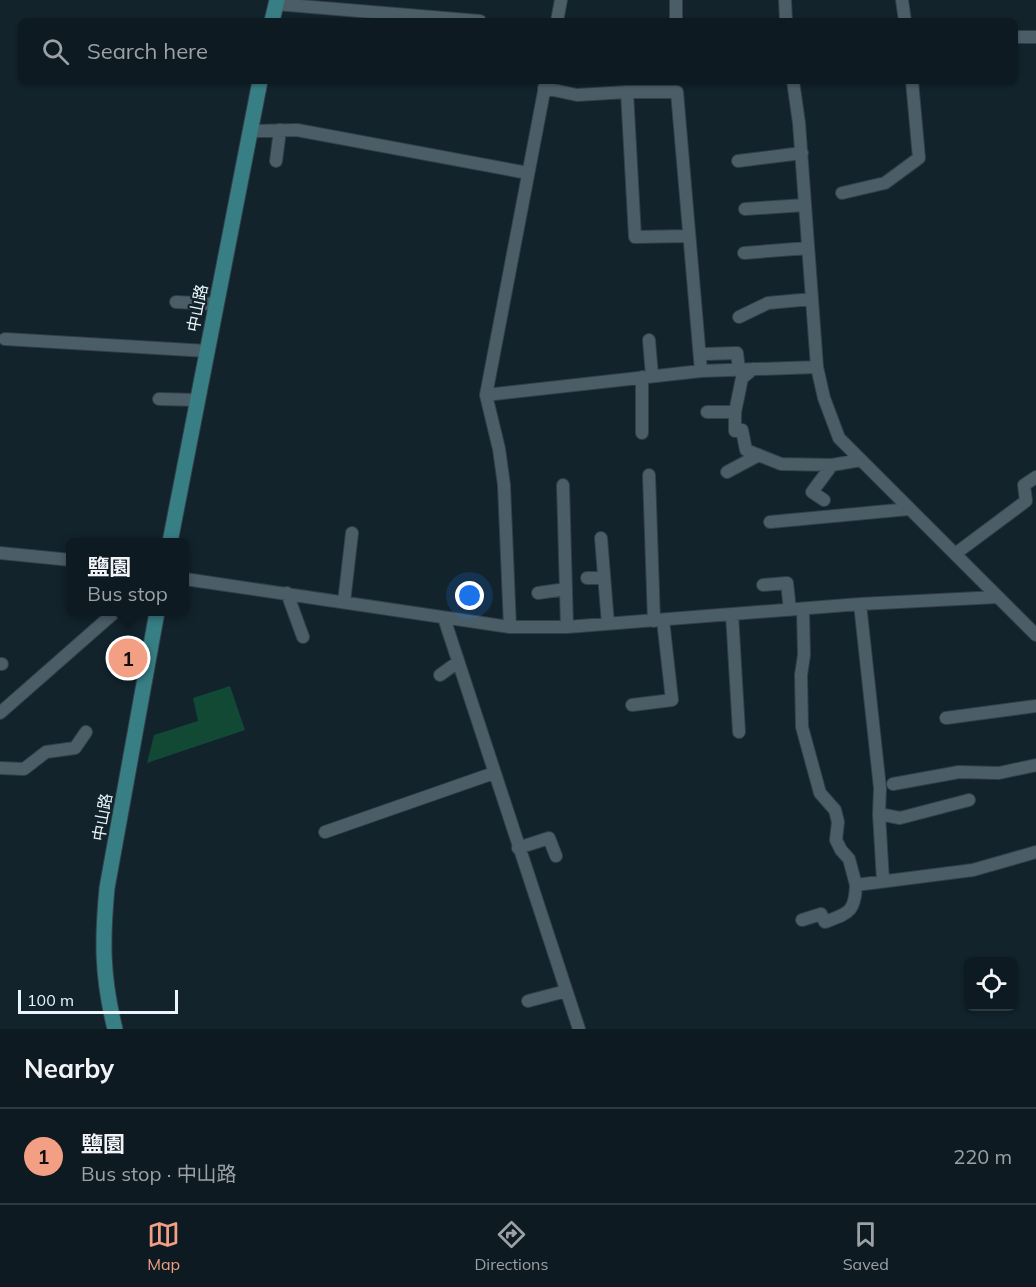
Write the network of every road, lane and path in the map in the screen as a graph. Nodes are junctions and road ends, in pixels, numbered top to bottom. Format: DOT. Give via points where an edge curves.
graph roads {
  1 [pos="561,0"];
  2 [pos="676,0"];
  3 [pos="785,0"];
  4 [pos="902,0"];
  5 [pos="276,2"];
  6 [pos="273,18"];
  7 [pos="448,18"];
  8 [pos="558,18"];
  9 [pos="676,18"];
  10 [pos="786,18"];
  11 [pos="905,18"];
  12 [pos="1018,37"];
  13 [pos="1036,38"];
  14 [pos="259,84"];
  15 [pos="793,84"];
  16 [pos="912,84"];
  17 [pos="545,85"];
  18 [pos="627,92"];
  19 [pos="280,130"];
  20 [pos="250,131"];
  21 [pos="802,153"];
  22 [pos="276,161"];
  23 [pos="738,161"];
  24 [pos="528,173"];
  25 [pos="842,193"];
  26 [pos="805,205"];
  27 [pos="745,209"];
  28 [pos="688,236"];
  29 [pos="808,248"];
  30 [pos="744,253"];
  31 [pos="812,299"];
  32 [pos="176,302"];
  33 [pos="216,304"];
  34 [pos="739,317"];
  35 [pos="5,339"];
  36 [pos="649,340"];
  37 [pos="207,351"];
  38 [pos="706,354"];
  39 [pos="817,367"];
  40 [pos="754,369"];
  41 [pos="739,370"];
  42 [pos="701,371"];
  43 [pos="647,377"];
  44 [pos="486,394"];
  45 [pos="159,399"];
  46 [pos="197,399"];
  47 [pos="707,412"];
  48 [pos="735,412"];
  49 [pos="642,433"];
  50 [pos="759,455"];
  51 [pos="861,460"];
  52 [pos="832,465"];
  53 [pos="727,472"];
  54 [pos="649,475"];
  55 [pos="1036,477"];
  56 [pos="563,485"];
  57 [pos="824,500"];
  58 [pos="1031,505"];
  59 [pos="909,509"];
  60 [pos="770,522"];
  61 [pos="352,533"];
  62 [pos="171,538"];
  63 [pos="601,538"];
  64 [pos="0,553"];
  65 [pos="955,554"];
  66 [pos="66,560"];
  67 [pos="587,578"];
  68 [pos="604,578"];
  69 [pos="189,580"];
  70 [pos="763,585"];
  71 [pos="566,589"];
  72 [pos="287,593"];
  73 [pos="538,593"];
  74 [pos="998,597"];
  75 [pos="344,602"];
  76 [pos="860,604"];
  77 [pos="803,609"];
  78 [pos="790,610"];
  79 [pos="732,614"];
  80 [pos="110,616"];
  81 [pos="156,616"];
  82 [pos="444,618"];
  83 [pos="659,621"];
  84 [pos="608,624"];
  85 [pos="510,627"];
  86 [pos="567,627"];
  87 [pos="1036,635"];
  88 [pos="303,637"];
  89 [pos="458,662"];
  90 [pos="440,675"];
  91 [pos="632,705"];
  92 [pos="1036,706"];
  93 [pos="0,712"];
  94 [pos="946,718"];
  95 [pos="86,732"];
  96 [pos="739,732"];
  97 [pos="1036,765"];
  98 [pos="0,768"];
  99 [pos="494,773"];
  100 [pos="893,784"];
  101 [pos="969,800"];
  102 [pos="879,814"];
  103 [pos="325,832"];
  104 [pos="518,848"];
  105 [pos="1036,852"];
  106 [pos="556,856"];
  107 [pos="883,881"];
  108 [pos="856,885"];
  109 [pos="802,920"];
  110 [pos="566,991"];
  111 [pos="528,1001"];
  112 [pos="115,1029"];
  113 [pos="579,1029"];
  1 -- 8 [label="street"];
  2 -- 9 [label="street"];
  3 -- 10 [label="street"];
  4 -- 11 [label="street"];
  5 -- 6 [label="main road"];
  5 -- 7 [label="street"];
  12 -- 13 [label="street"];
  14 -- 20 [label="main road, 中山路"];
  15 -- 21 [label="street"];
  16 -- 25 [label="street" via="920,158 885,183"];
  17 -- 18 [label="street" via="577,95"];
  17 -- 24 [label="street"];
  18 -- 28 [label="street" via="677,92"];
  18 -- 28 [label="street" via="635,237"];
  19 -- 20 [label="street"];
  19 -- 22 [label="street"];
  19 -- 24 [label="street" via="297,129"];
  20 -- 33 [label="main road, 中山路"];
  21 -- 23 [label="street"];
  21 -- 26 [label="street"];
  24 -- 44 [label="street"];
  26 -- 27 [label="street"];
  26 -- 29 [label="street"];
  28 -- 42 [label="street"];
  29 -- 30 [label="street"];
  29 -- 31 [label="street"];
  31 -- 34 [label="street" via="768,303"];
  31 -- 39 [label="street"];
  32 -- 33 [label="street"];
  33 -- 37 [label="main road, 中山路"];
  35 -- 37 [label="street"];
  36 -- 43 [label="street"];
  37 -- 46 [label="main road, 中山路"];
  38 -- 41 [label="street" via="737,353"];
  39 -- 40 [label="street"];
  39 -- 51 [label="street" via="839,438"];
  40 -- 41 [label="street"];
  40 -- 48 [label="street" via="742,378"];
  41 -- 42 [label="street"];
  42 -- 43 [label="street"];
  43 -- 44 [label="street"];
  43 -- 49 [label="street"];
  44 -- 85 [label="street" via="504,485"];
  45 -- 46 [label="street"];
  46 -- 62 [label="main road, 中山路"];
  47 -- 48 [label="street"];
  48 -- 50 [label="street" via="735,431 742,430 746,450"];
  50 -- 52 [label="street" via="781,464"];
  50 -- 53 [label="street"];
  51 -- 52 [label="street"];
  51 -- 59 [label="street"];
  52 -- 57 [label="street" via="812,492"];
  54 -- 83 [label="street"];
  55 -- 58 [label="street" via="1024,485"];
  56 -- 71 [label="street"];
  58 -- 65 [label="street"];
  59 -- 60 [label="street"];
  59 -- 65 [label="street"];
  61 -- 75 [label="street"];
  63 -- 68 [label="street"];
  64 -- 66 [label="street"];
  65 -- 74 [label="street"];
  67 -- 68 [label="street"];
  68 -- 84 [label="street"];
  69 -- 72 [label="street"];
  70 -- 78 [label="street" via="787,583"];
  71 -- 73 [label="street"];
  71 -- 86 [label="street"];
  72 -- 75 [label="street"];
  72 -- 88 [label="street"];
  74 -- 76 [label="street"];
  74 -- 87 [label="street"];
  75 -- 82 [label="street"];
  76 -- 77 [label="street"];
  76 -- 102 [label="street" via="880,788"];
  77 -- 78 [label="street"];
  77 -- 108 [label="street" via="802,727 820,793 835,810 836,840 849,859"];
  78 -- 79 [label="street"];
  79 -- 83 [label="street"];
  79 -- 96 [label="street"];
  80 -- 93 [label="street"];
  81 -- 112 [label="main road, 中山路" via="107,888 105,980"];
  82 -- 85 [label="street"];
  82 -- 89 [label="street"];
  83 -- 84 [label="street"];
  83 -- 91 [label="street" via="672,700"];
  84 -- 86 [label="street"];
  85 -- 86 [label="street"];
  89 -- 90 [label="street"];
  89 -- 99 [label="street"];
  92 -- 94 [label="street"];
  95 -- 98 [label="street" via="75,748 46,752 24,769"];
  97 -- 100 [label="street" via="999,773 959,772"];
  99 -- 103 [label="street"];
  99 -- 104 [label="street"];
  101 -- 102 [label="street" via="900,818"];
  102 -- 107 [label="street"];
  104 -- 106 [label="street" via="549,837"];
  104 -- 110 [label="street"];
  105 -- 107 [label="street" via="973,870"];
  107 -- 108 [label="street"];
  108 -- 109 [label="street" via="855,903 847,914 825,922 821,914"];
  110 -- 111 [label="street"];
  110 -- 113 [label="street"];
}
